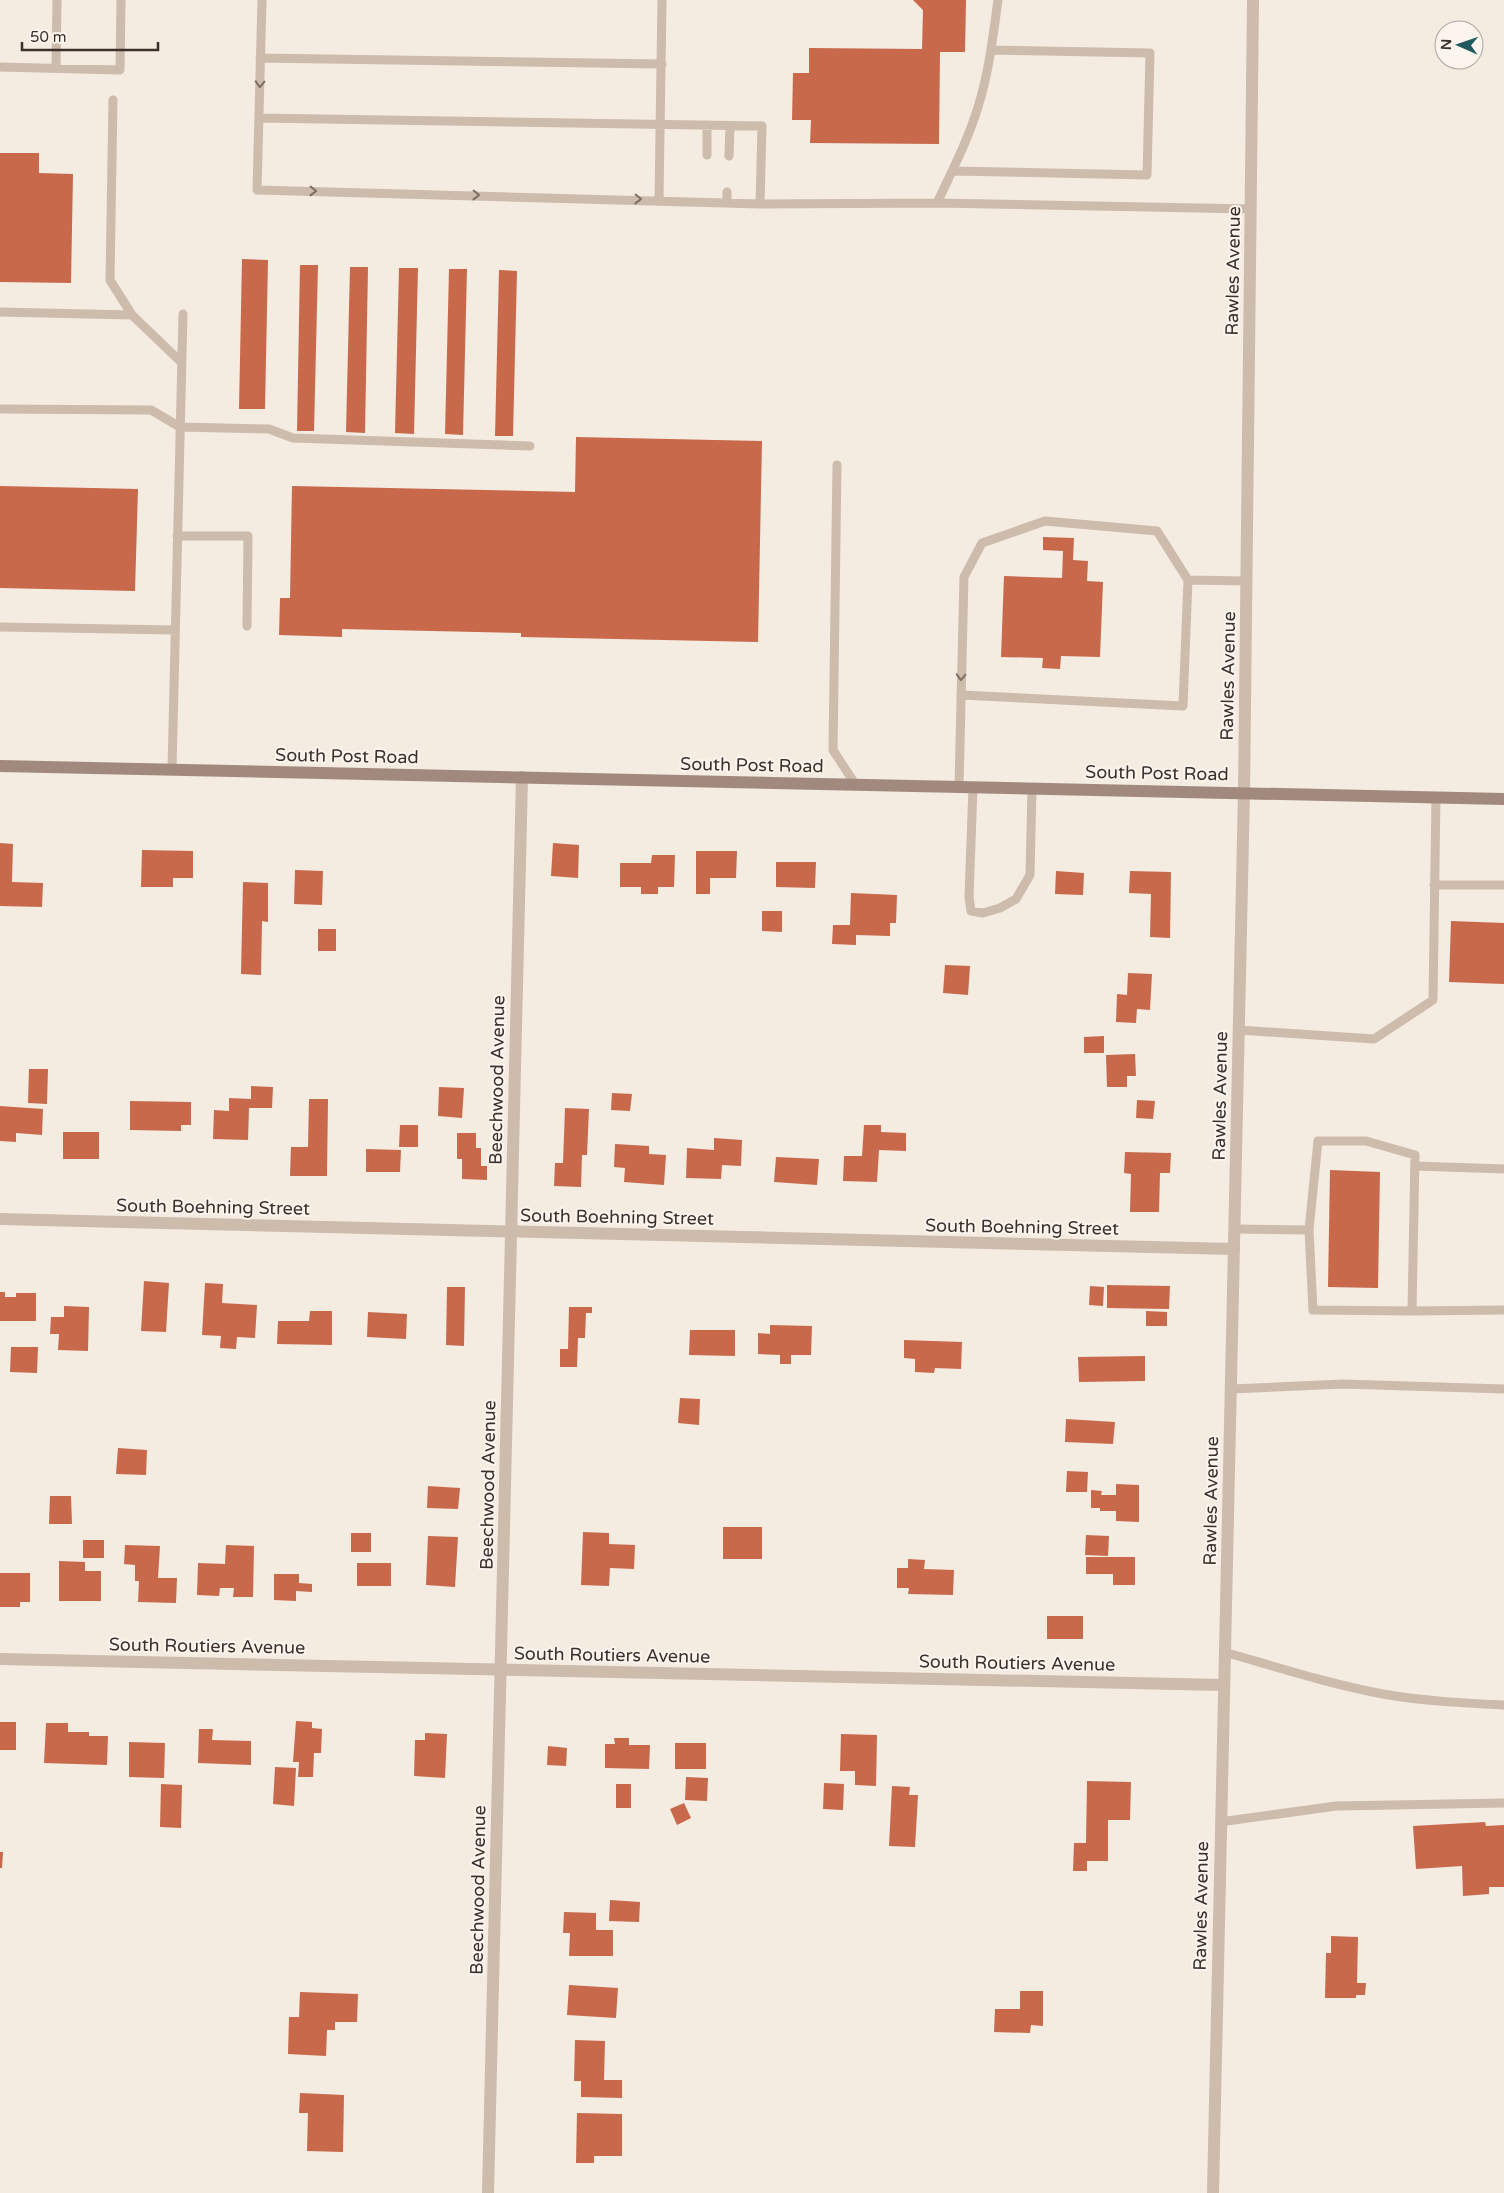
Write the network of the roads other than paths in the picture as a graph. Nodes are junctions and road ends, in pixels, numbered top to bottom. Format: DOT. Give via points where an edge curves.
graph roads {
  1 [pos="57,0"];
  2 [pos="120,0"];
  3 [pos="262,0"];
  4 [pos="662,0"];
  5 [pos="998,0"];
  6 [pos="1253,0"];
  7 [pos="992,50"];
  8 [pos="260,58"];
  9 [pos="662,64"];
  10 [pos="0,68"];
  11 [pos="56,68"];
  12 [pos="113,100"];
  13 [pos="259,118"];
  14 [pos="661,125"];
  15 [pos="707,126"];
  16 [pos="730,126"];
  17 [pos="706,155"];
  18 [pos="728,156"];
  19 [pos="952,171"];
  20 [pos="727,192"];
  21 [pos="660,200"];
  22 [pos="727,202"];
  23 [pos="937,203"];
  24 [pos="760,204"];
  25 [pos="1251,209"];
  26 [pos="0,312"];
  27 [pos="183,314"];
  28 [pos="132,315"];
  29 [pos="181,362"];
  30 [pos="0,409"];
  31 [pos="180,426"];
  32 [pos="530,446"];
  33 [pos="837,465"];
  34 [pos="177,536"];
  35 [pos="1188,580"];
  36 [pos="1246,580"];
  37 [pos="247,626"];
  38 [pos="0,627"];
  39 [pos="175,630"];
  40 [pos="961,695"];
  41 [pos="0,766"];
  42 [pos="172,770"];
  43 [pos="522,777"];
  44 [pos="855,784"];
  45 [pos="958,787"];
  46 [pos="973,787"];
  47 [pos="1032,788"];
  48 [pos="1244,793"];
  49 [pos="1436,797"];
  50 [pos="1504,799"];
  51 [pos="1434,885"];
  52 [pos="1504,885"];
  53 [pos="1239,1030"];
  54 [pos="1415,1166"];
  55 [pos="1504,1169"];
  56 [pos="0,1219"];
  57 [pos="1235,1229"];
  58 [pos="1309,1230"];
  59 [pos="511,1232"];
  60 [pos="1234,1249"];
  61 [pos="1504,1310"];
  62 [pos="1412,1311"];
  63 [pos="1231,1389"];
  64 [pos="1504,1389"];
  65 [pos="1224,1652"];
  66 [pos="0,1659"];
  67 [pos="501,1670"];
  68 [pos="1224,1685"];
  69 [pos="1504,1705"];
  70 [pos="1504,1803"];
  71 [pos="1220,1822"];
  72 [pos="488,2193"];
  73 [pos="1213,2193"];
  1 -- 11 [label="lane"];
  2 -- 11 [label="lane" via="120,70"];
  3 -- 8 [label="lane"];
  4 -- 9 [label="lane"];
  5 -- 7 [label="lane"];
  6 -- 25 [label="street, Rawles Avenue"];
  7 -- 19 [label="lane" via="978,108"];
  7 -- 19 [label="lane" via="1150,53 1148,175"];
  8 -- 9 [label="lane"];
  8 -- 13 [label="lane, one-way"];
  9 -- 14 [label="lane"];
  10 -- 11 [label="lane"];
  12 -- 28 [label="lane" via="110,280"];
  13 -- 14 [label="lane"];
  13 -- 21 [label="lane, one-way" via="257,190"];
  14 -- 15 [label="lane"];
  14 -- 21 [label="lane"];
  15 -- 16 [label="lane"];
  15 -- 17 [label="lane"];
  16 -- 18 [label="lane"];
  16 -- 24 [label="lane" via="762,126"];
  19 -- 23 [label="lane"];
  20 -- 22 [label="lane"];
  21 -- 22 [label="lane" via="706,197"];
  22 -- 24 [label="lane"];
  23 -- 24 [label="lane"];
  23 -- 25 [label="lane"];
  25 -- 36 [label="street, Rawles Avenue"];
  26 -- 28 [label="lane"];
  27 -- 29 [label="lane"];
  28 -- 29 [label="lane"];
  29 -- 31 [label="lane"];
  30 -- 31 [label="lane" via="151,410"];
  31 -- 32 [label="lane" via="269,429 293,438"];
  31 -- 34 [label="lane"];
  33 -- 44 [label="lane" via="833,750"];
  34 -- 37 [label="lane" via="248,536"];
  34 -- 39 [label="lane"];
  35 -- 36 [label="lane"];
  35 -- 40 [label="lane" via="1183,706"];
  35 -- 40 [label="lane, one-way" via="1157,531 1045,521 982,543 964,577"];
  36 -- 48 [label="street, Rawles Avenue"];
  38 -- 39 [label="lane"];
  39 -- 42 [label="lane"];
  40 -- 45 [label="lane"];
  41 -- 42 [label="main road, South Post Road"];
  42 -- 43 [label="main road, South Post Road"];
  43 -- 44 [label="main road, South Post Road"];
  43 -- 59 [label="street, Beechwood Avenue"];
  44 -- 45 [label="main road, South Post Road"];
  45 -- 46 [label="main road, South Post Road"];
  46 -- 47 [label="main road, South Post Road"];
  46 -- 47 [label="lane" via="968,897 971,911 983,913 1016,899 1030,875"];
  47 -- 48 [label="main road, South Post Road"];
  48 -- 49 [label="main road, South Post Road"];
  48 -- 53 [label="street, Rawles Avenue"];
  49 -- 50 [label="main road, South Post Road"];
  49 -- 51 [label="lane"];
  51 -- 52 [label="lane"];
  51 -- 53 [label="lane" via="1432,1000 1374,1039"];
  53 -- 57 [label="street, Rawles Avenue"];
  54 -- 55 [label="lane"];
  54 -- 58 [label="lane" via="1415,1155 1366,1141 1318,1141"];
  54 -- 62 [label="lane"];
  56 -- 59 [label="street, South Boehning Street"];
  57 -- 58 [label="lane"];
  57 -- 60 [label="street, Rawles Avenue"];
  58 -- 62 [label="lane" via="1312,1310"];
  59 -- 60 [label="street, South Boehning Street"];
  59 -- 67 [label="street, Beechwood Avenue"];
  60 -- 63 [label="street, Rawles Avenue"];
  61 -- 62 [label="lane"];
  63 -- 64 [label="lane" via="1343,1384"];
  63 -- 65 [label="street, Rawles Avenue"];
  65 -- 68 [label="street, Rawles Avenue"];
  65 -- 69 [label="lane" via="1382,1694 1434,1702"];
  66 -- 67 [label="street, South Routiers Avenue"];
  67 -- 68 [label="street, South Routiers Avenue"];
  67 -- 72 [label="street, Beechwood Avenue"];
  68 -- 71 [label="street, Rawles Avenue"];
  70 -- 71 [label="lane" via="1336,1806"];
  71 -- 73 [label="street, Rawles Avenue"];
}
